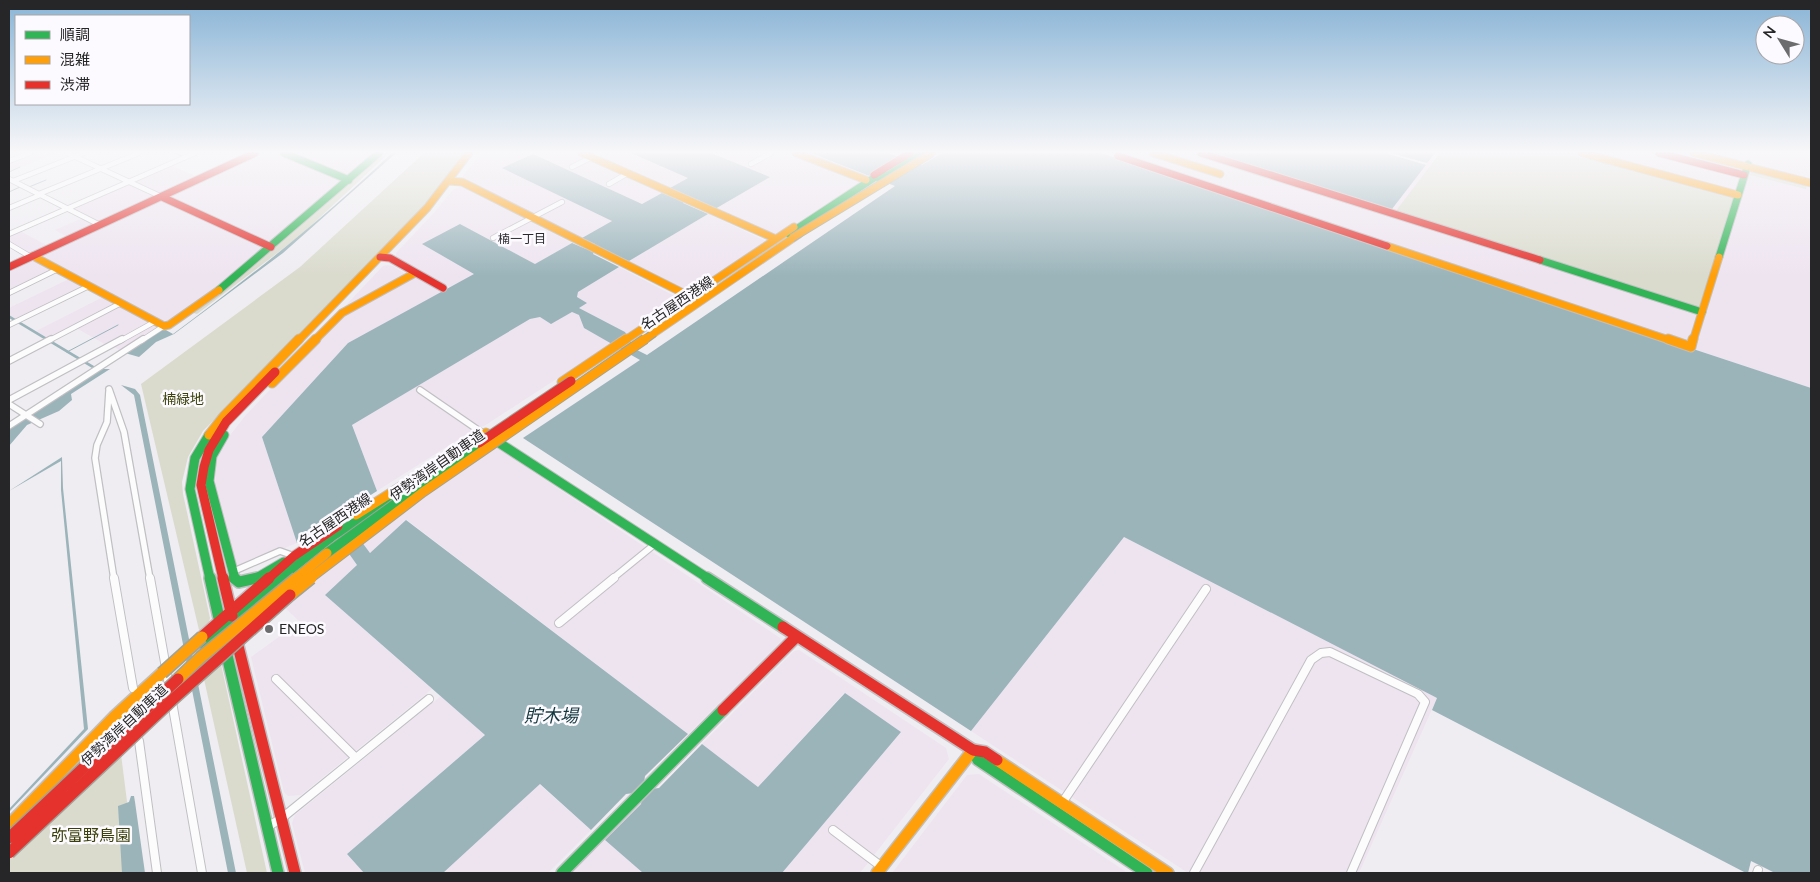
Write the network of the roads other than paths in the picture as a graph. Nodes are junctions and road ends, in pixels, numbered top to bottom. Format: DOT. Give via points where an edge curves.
graph roads {
  1 [pos="99,194"];
  2 [pos="156,194"];
  3 [pos="168,194"];
  4 [pos="333,194"];
  5 [pos="440,194"];
  6 [pos="485,194"];
  7 [pos="676,194"];
  8 [pos="851,194"];
  9 [pos="852,194"];
  10 [pos="854,194"];
  11 [pos="856,194"];
  12 [pos="864,194"];
  13 [pos="1233,194"];
  14 [pos="1331,194"];
  15 [pos="1735,194"];
  16 [pos="39,195"];
  17 [pos="1738,195"];
  18 [pos="162,197"];
  19 [pos="562,202"];
  20 [pos="9,208"];
  21 [pos="68,208"];
  22 [pos="531,218"];
  23 [pos="100,225"];
  24 [pos="9,234"];
  25 [pos="493,238"];
  26 [pos="792,238"];
  27 [pos="776,239"];
  28 [pos="9,244"];
  29 [pos="271,247"];
  30 [pos="32,256"];
  31 [pos="383,257"];
  32 [pos="9,266"];
  33 [pos="58,269"];
  34 [pos="415,273"];
  35 [pos="89,286"];
  36 [pos="443,288"];
  37 [pos="9,293"];
  38 [pos="691,297"];
  39 [pos="122,303"];
  40 [pos="1702,312"];
  41 [pos="14,323"];
  42 [pos="160,324"];
  43 [pos="9,361"];
  44 [pos="420,390"];
  45 [pos="9,400"];
  46 [pos="9,404"];
  47 [pos="26,416"];
  48 [pos="39,424"];
  49 [pos="9,426"];
  50 [pos="484,434"];
  51 [pos="493,439"];
  52 [pos="352,520"];
  53 [pos="331,534"];
  54 [pos="655,544"];
  55 [pos="294,556"];
  56 [pos="232,572"];
  57 [pos="1206,589"];
  58 [pos="232,616"];
  59 [pos="559,624"];
  60 [pos="220,626"];
  61 [pos="796,637"];
  62 [pos="204,641"];
  63 [pos="276,679"];
  64 [pos="133,688"];
  65 [pos="429,699"];
  66 [pos="140,741"];
  67 [pos="973,750"];
  68 [pos="356,758"];
  69 [pos="1062,803"];
  70 [pos="282,818"];
  71 [pos="9,825"];
  72 [pos="267,827"];
  73 [pos="833,830"];
  74 [pos="9,838"];
  75 [pos="9,853"];
  76 [pos="879,870"];
  77 [pos="156,873"];
  78 [pos="202,873"];
  79 [pos="278,873"];
  80 [pos="295,873"];
  81 [pos="562,873"];
  82 [pos="1147,873"];
  83 [pos="1168,873"];
  84 [pos="1194,873"];
  85 [pos="1351,873"];
  1 -- 21 [label="street"];
  2 -- 18 [label="street"];
  3 -- 18 [label="main road"];
  4 -- 29 [label="main road"];
  5 -- 31 [label="main road"];
  6 -- 22 [label="main road"];
  7 -- 27 [label="main road"];
  8 -- 27 [label="main road, 名古屋西港線"];
  9 -- 74 [label="main road, 伊勢湾岸自動車道, bridge" via="456,458 332,549 201,657"];
  10 -- 51 [label="main road, 名古屋西港線, bridge" via="623,356"];
  11 -- 26 [label="main road, 伊勢湾岸自動車道, bridge"];
  12 -- 26 [label="main road, bridge"];
  13 -- 40 [label="main road" via="1691,346"];
  14 -- 40 [label="main road"];
  15 -- 17 [label="main road"];
  16 -- 20 [label="street"];
  16 -- 21 [label="street"];
  17 -- 40 [label="main road"];
  18 -- 23 [label="main road"];
  18 -- 29 [label="main road"];
  19 -- 22 [label="street"];
  21 -- 23 [label="street"];
  21 -- 24 [label="street"];
  22 -- 25 [label="street"];
  22 -- 38 [label="main road"];
  23 -- 30 [label="main road"];
  26 -- 75 [label="main road, 伊勢湾岸自動車道, bridge" via="457,467 341,553 206,666"];
  27 -- 38 [label="main road, 名古屋西港線"];
  28 -- 30 [label="street"];
  29 -- 42 [label="main road" via="226,286 169,325"];
  30 -- 32 [label="main road"];
  30 -- 33 [label="main road"];
  31 -- 34 [label="main road"];
  31 -- 58 [label="main road" via="232,416 207,451 200,474 201,486"];
  31 -- 60 [label="main road" via="224,416 197,452 190,489"];
  33 -- 35 [label="main road"];
  33 -- 37 [label="street"];
  34 -- 36 [label="main road"];
  34 -- 56 [label="main road" via="342,312 220,440 208,467 209,482"];
  35 -- 39 [label="main road"];
  35 -- 41 [label="street"];
  38 -- 50 [label="main road, 名古屋西港線"];
  39 -- 42 [label="main road"];
  39 -- 43 [label="street"];
  42 -- 45 [label="street"];
  42 -- 47 [label="street"];
  44 -- 50 [label="street"];
  46 -- 47 [label="street"];
  47 -- 48 [label="street"];
  47 -- 49 [label="street"];
  50 -- 51 [label="main road"];
  50 -- 52 [label="main road, 名古屋西港線" via="419,473"];
  51 -- 52 [label="main road, 名古屋西港線"];
  51 -- 54 [label="main road"];
  52 -- 53 [label="main road, 名古屋西港線"];
  53 -- 55 [label="main road, 名古屋西港線"];
  53 -- 58 [label="main road, 名古屋西港線"];
  54 -- 59 [label="street"];
  54 -- 61 [label="main road"];
  55 -- 56 [label="street" via="280,551"];
  55 -- 56 [label="main road" via="253,580 239,582"];
  55 -- 58 [label="main road, 名古屋西港線"];
  57 -- 69 [label="street"];
  58 -- 60 [label="main road, 名古屋西港線"];
  58 -- 70 [label="main road"];
  60 -- 62 [label="main road, 名古屋西港線"];
  60 -- 72 [label="main road"];
  61 -- 67 [label="main road"];
  61 -- 81 [label="main road"];
  62 -- 71 [label="main road, 名古屋西港線, bridge" via="162,673 108,723"];
  62 -- 74 [label="main road, 名古屋西港線"];
  63 -- 68 [label="street"];
  64 -- 78 [label="street" via="95,458 107,422 110,389 124,432"];
  65 -- 68 [label="street"];
  66 -- 77 [label="street"];
  67 -- 69 [label="main road" via="986,752"];
  67 -- 76 [label="main road"];
  67 -- 82 [label="main road" via="978,760"];
  68 -- 70 [label="street"];
  69 -- 83 [label="main road"];
  70 -- 72 [label="street"];
  70 -- 80 [label="main road"];
  72 -- 79 [label="main road"];
  73 -- 76 [label="street"];
  84 -- 85 [label="street" via="1311,660 1326,651 1418,694 1425,702"];
}
